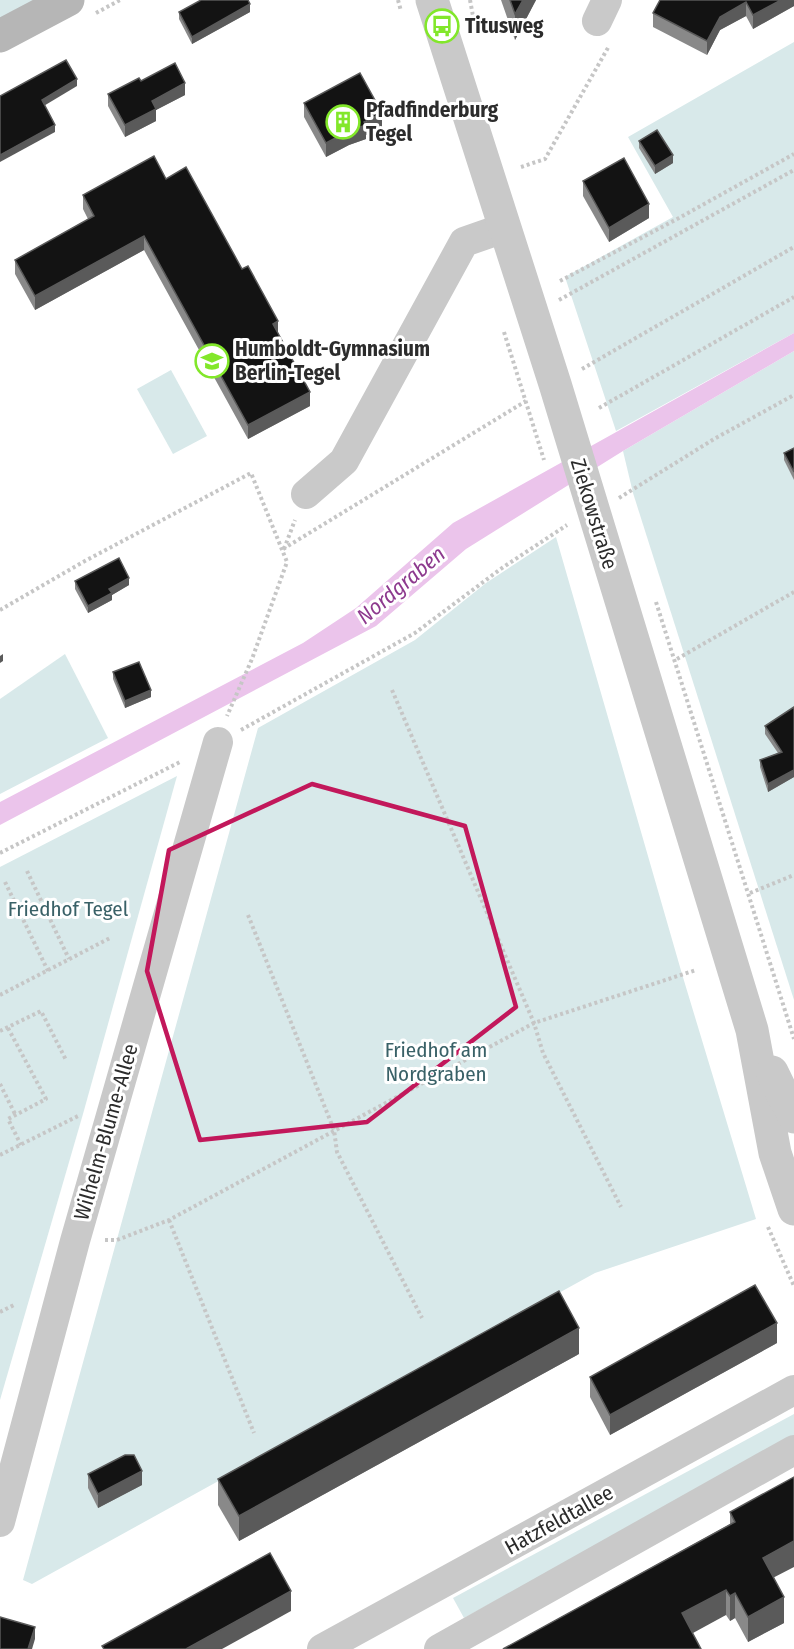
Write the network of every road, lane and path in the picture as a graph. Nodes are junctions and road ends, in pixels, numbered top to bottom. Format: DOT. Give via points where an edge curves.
graph roads {
  1 [pos="68,0"];
  2 [pos="432,0"];
  3 [pos="602,10"];
  4 [pos="0,36"];
  5 [pos="794,154"];
  6 [pos="521,167"];
  7 [pos="794,170"];
  8 [pos="504,228"];
  9 [pos="794,247"];
  10 [pos="560,281"];
  11 [pos="794,297"];
  12 [pos="532,315"];
  13 [pos="555,384"];
  14 [pos="794,395"];
  15 [pos="599,408"];
  16 [pos="620,489"];
  17 [pos="306,494"];
  18 [pos="629,494"];
  19 [pos="623,497"];
  20 [pos="559,530"];
  21 [pos="283,549"];
  22 [pos="794,592"];
  23 [pos="655,599"];
  24 [pos="0,610"];
  25 [pos="677,659"];
  26 [pos="392,690"];
  27 [pos="222,730"];
  28 [pos="183,760"];
  29 [pos="0,853"];
  30 [pos="27,871"];
  31 [pos="794,875"];
  32 [pos="5,882"];
  33 [pos="750,893"];
  34 [pos="248,915"];
  35 [pos="110,938"];
  36 [pos="69,959"];
  37 [pos="696,970"];
  38 [pos="48,971"];
  39 [pos="0,995"];
  40 [pos="534,1023"];
  41 [pos="8,1028"];
  42 [pos="1,1029"];
  43 [pos="752,1030"];
  44 [pos="794,1039"];
  45 [pos="66,1060"];
  46 [pos="0,1084"];
  47 [pos="117,1094"];
  48 [pos="15,1114"];
  49 [pos="794,1117"];
  50 [pos="334,1130"];
  51 [pos="21,1145"];
  52 [pos="0,1155"];
  53 [pos="621,1207"];
  54 [pos="794,1209"];
  55 [pos="169,1220"];
  56 [pos="75,1241"];
  57 [pos="16,1304"];
  58 [pos="0,1312"];
  59 [pos="422,1318"];
  60 [pos="794,1390"];
  61 [pos="254,1433"];
  62 [pos="794,1450"];
  63 [pos="0,1522"];
  64 [pos="322,1649"];
  65 [pos="439,1649"];
  1 -- 4 [label="main road"];
  2 -- 8 [label="street, Ziekowstraße"];
  3 -- 6 [label="path" via="612,41 545,159"];
  5 -- 10 [label="path"];
  7 -- 12 [label="path"];
  8 -- 12 [label="street, Ziekowstraße"];
  8 -- 17 [label="street" via="464,242 344,461"];
  9 -- 13 [label="path"];
  11 -- 15 [label="path"];
  12 -- 13 [label="street, Ziekowstraße"];
  13 -- 21 [label="path"];
  13 -- 43 [label="street, Ziekowstraße"];
  14 -- 18 [label="path" via="714,439"];
  16 -- 19 [label="path"];
  20 -- 27 [label="path" via="415,633"];
  21 -- 24 [label="path" via="250,473"];
  21 -- 27 [label="path" via="287,562"];
  22 -- 25 [label="path"];
  23 -- 44 [label="path"];
  26 -- 40 [label="path"];
  27 -- 47 [label="street, Wilhelm-Blume-Allee"];
  28 -- 29 [label="path"];
  30 -- 36 [label="path"];
  31 -- 33 [label="path"];
  32 -- 38 [label="path"];
  34 -- 50 [label="path"];
  35 -- 36 [label="path"];
  36 -- 38 [label="path"];
  37 -- 40 [label="path"];
  38 -- 39 [label="path"];
  40 -- 50 [label="path"];
  40 -- 53 [label="path" via="543,1053"];
  41 -- 42 [label="path"];
  41 -- 45 [label="path" via="41,1011"];
  41 -- 48 [label="path" via="46,1099"];
  43 -- 49 [label="street, Ziekowstraße"];
  43 -- 54 [label="street, Ziekowstraße" via="775,1153"];
  46 -- 48 [label="path"];
  47 -- 51 [label="path"];
  47 -- 56 [label="street, Wilhelm-Blume-Allee"];
  48 -- 51 [label="path" via="8,1119"];
  50 -- 55 [label="path"];
  50 -- 59 [label="path" via="337,1152"];
  51 -- 52 [label="path"];
  55 -- 56 [label="path" via="117,1240"];
  55 -- 61 [label="path"];
  56 -- 63 [label="street, Wilhelm-Blume-Allee"];
  57 -- 58 [label="path"];
  60 -- 64 [label="street, Hatzfeldtallee"];
  62 -- 65 [label="street"];
}
